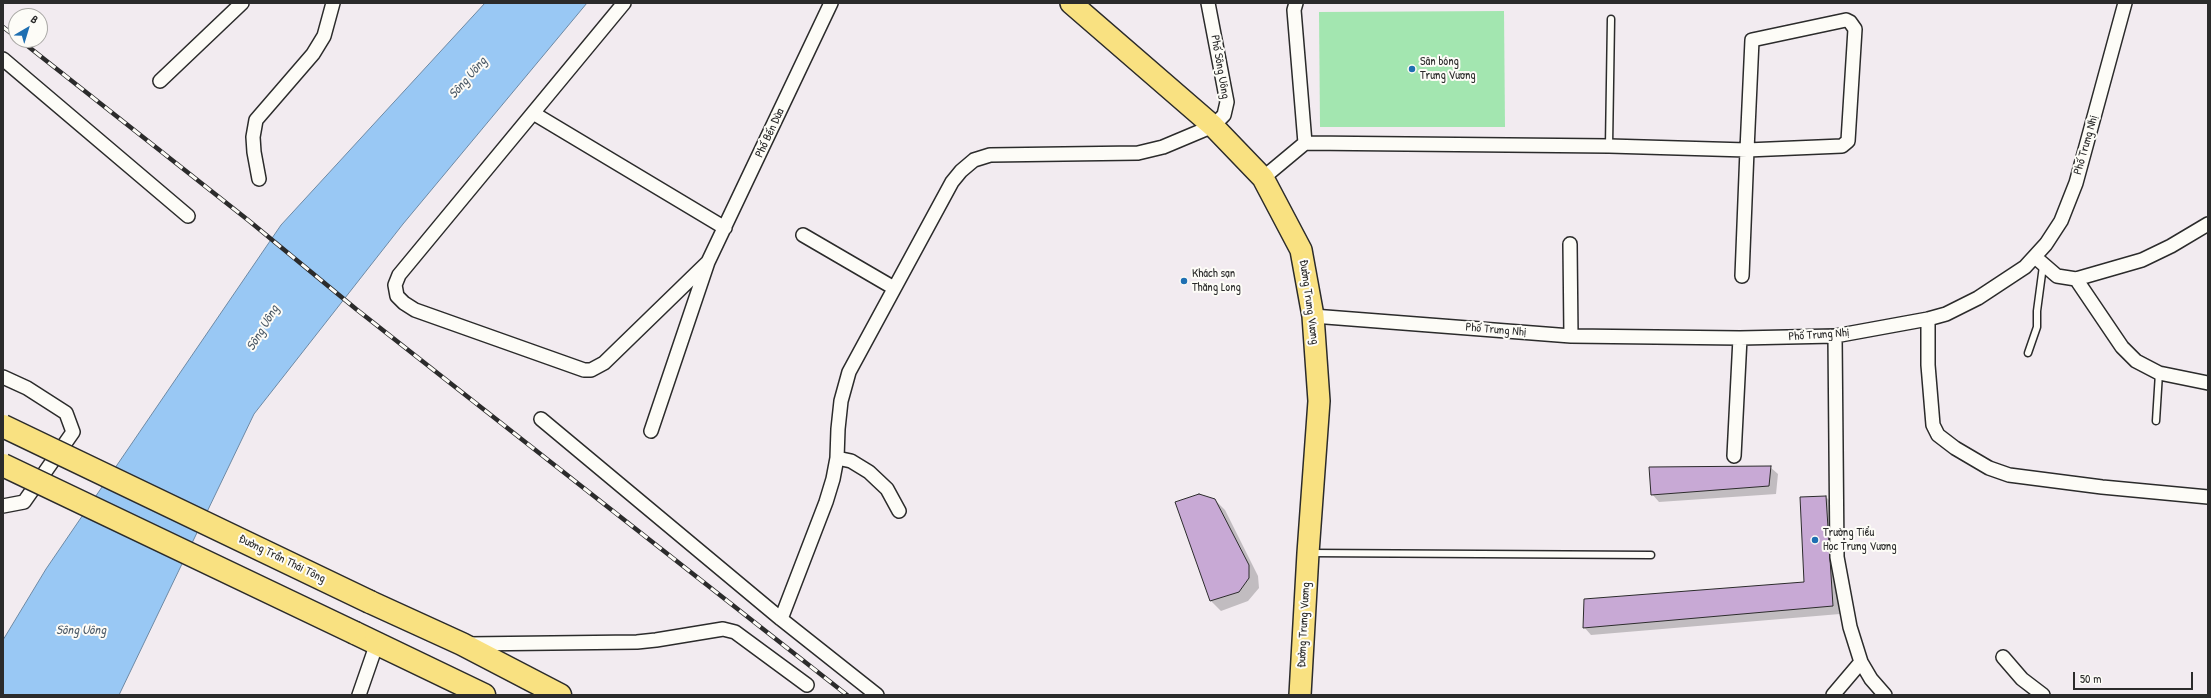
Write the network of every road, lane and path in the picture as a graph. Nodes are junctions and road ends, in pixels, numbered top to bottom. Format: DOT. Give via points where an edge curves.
graph roads {
  1 [pos="242,3"];
  2 [pos="333,3"];
  3 [pos="624,3"];
  4 [pos="831,3"];
  5 [pos="1071,3"];
  6 [pos="1208,3"];
  7 [pos="1296,3"];
  8 [pos="2125,3"];
  9 [pos="1611,20"];
  10 [pos="3,59"];
  11 [pos="160,81"];
  12 [pos="533,113"];
  13 [pos="1213,126"];
  14 [pos="1304,144"];
  15 [pos="1609,146"];
  16 [pos="1747,150"];
  17 [pos="1263,178"];
  18 [pos="259,179"];
  19 [pos="188,216"];
  20 [pos="2208,224"];
  21 [pos="725,228"];
  22 [pos="803,235"];
  23 [pos="1570,244"];
  24 [pos="2039,261"];
  25 [pos="708,262"];
  26 [pos="1742,276"];
  27 [pos="2076,279"];
  28 [pos="894,288"];
  29 [pos="1313,316"];
  30 [pos="1928,319"];
  31 [pos="1571,336"];
  32 [pos="1835,336"];
  33 [pos="1740,338"];
  34 [pos="2028,354"];
  35 [pos="2159,373"];
  36 [pos="3,377"];
  37 [pos="2208,383"];
  38 [pos="542,420"];
  39 [pos="2156,420"];
  40 [pos="3,426"];
  41 [pos="651,431"];
  42 [pos="1734,456"];
  43 [pos="837,458"];
  44 [pos="3,465"];
  45 [pos="2208,497"];
  46 [pos="3,506"];
  47 [pos="899,511"];
  48 [pos="1308,553"];
  49 [pos="1651,555"];
  50 [pos="781,619"];
  51 [pos="377,643"];
  52 [pos="462,644"];
  53 [pos="2003,657"];
  54 [pos="1861,662"];
  55 [pos="807,685"];
  56 [pos="359,695"];
  57 [pos="484,695"];
  58 [pos="560,695"];
  59 [pos="877,695"];
  60 [pos="1300,695"];
  61 [pos="1833,695"];
  62 [pos="1885,695"];
  63 [pos="2044,695"];
  1 -- 11 [label="street"];
  2 -- 18 [label="street" via="324,36 314,54 256,120 253,137"];
  3 -- 12 [label="street"];
  4 -- 21 [label="street, Phố Bến Dừa"];
  5 -- 13 [label="main road, Đường Trưng Vương"];
  6 -- 13 [label="street, Phố Sông Uông" via="1227,102 1224,115"];
  7 -- 14 [label="street" via="1294,10"];
  8 -- 24 [label="street, Phố Trưng Nhị" via="2070,202"];
  9 -- 15 [label="lane"];
  10 -- 19 [label="street"];
  12 -- 21 [label="street"];
  12 -- 25 [label="street" via="399,275 395,285 397,296 404,303 584,370 591,370 604,363"];
  13 -- 17 [label="main road, Đường Trưng Vương"];
  13 -- 28 [label="street" via="1163,147 1138,153 990,155 974,160 961,170 952,182"];
  14 -- 15 [label="street"];
  14 -- 17 [label="street"];
  15 -- 16 [label="street"];
  16 -- 16 [label="street" via="1842,146 1848,141 1855,28 1850,22 1846,20 1752,40"];
  16 -- 26 [label="street"];
  17 -- 29 [label="main road, Đường Trưng Vương" via="1301,250"];
  20 -- 27 [label="street" via="2142,260"];
  21 -- 25 [label="street, Phố Bến Dừa"];
  22 -- 28 [label="street"];
  23 -- 31 [label="street"];
  24 -- 27 [label="street" via="2057,276"];
  24 -- 30 [label="street, Phố Trưng Nhị" via="1978,298 1946,314"];
  24 -- 34 [label="lane" via="2036,327"];
  25 -- 41 [label="street"];
  27 -- 35 [label="street" via="2128,354 2145,367"];
  28 -- 43 [label="street" via="849,372 838,429"];
  29 -- 31 [label="street, Phố Trưng Nhị"];
  29 -- 48 [label="main road, Đường Trưng Vương" via="1319,401"];
  30 -- 32 [label="street, Phố Trưng Nhị"];
  30 -- 45 [label="street" via="1928,365 1933,425 1938,436 1955,448 1990,468 2010,475"];
  31 -- 33 [label="street, Phố Trưng Nhị"];
  32 -- 33 [label="street, Phố Trưng Nhị"];
  32 -- 54 [label="street" via="1837,556 1846,611"];
  33 -- 42 [label="street"];
  35 -- 37 [label="street"];
  35 -- 39 [label="lane"];
  36 -- 46 [label="street" via="28,388 66,413 73,432 24,502"];
  38 -- 50 [label="street"];
  40 -- 52 [label="highway, Đường Trần Thái Tông, bridge"];
  43 -- 47 [label="street" via="851,461 869,472 887,489"];
  43 -- 50 [label="street" via="826,502"];
  44 -- 51 [label="highway, bridge"];
  48 -- 49 [label="lane"];
  48 -- 60 [label="main road, Đường Trưng Vương"];
  50 -- 59 [label="street"];
  51 -- 56 [label="street"];
  51 -- 57 [label="highway"];
  52 -- 55 [label="street" via="637,642 723,628 735,632"];
  52 -- 58 [label="highway, Đường Trần Thái Tông"];
  53 -- 63 [label="street" via="2022,679"];
  54 -- 61 [label="street"];
  54 -- 62 [label="street" via="1870,680"];
}
